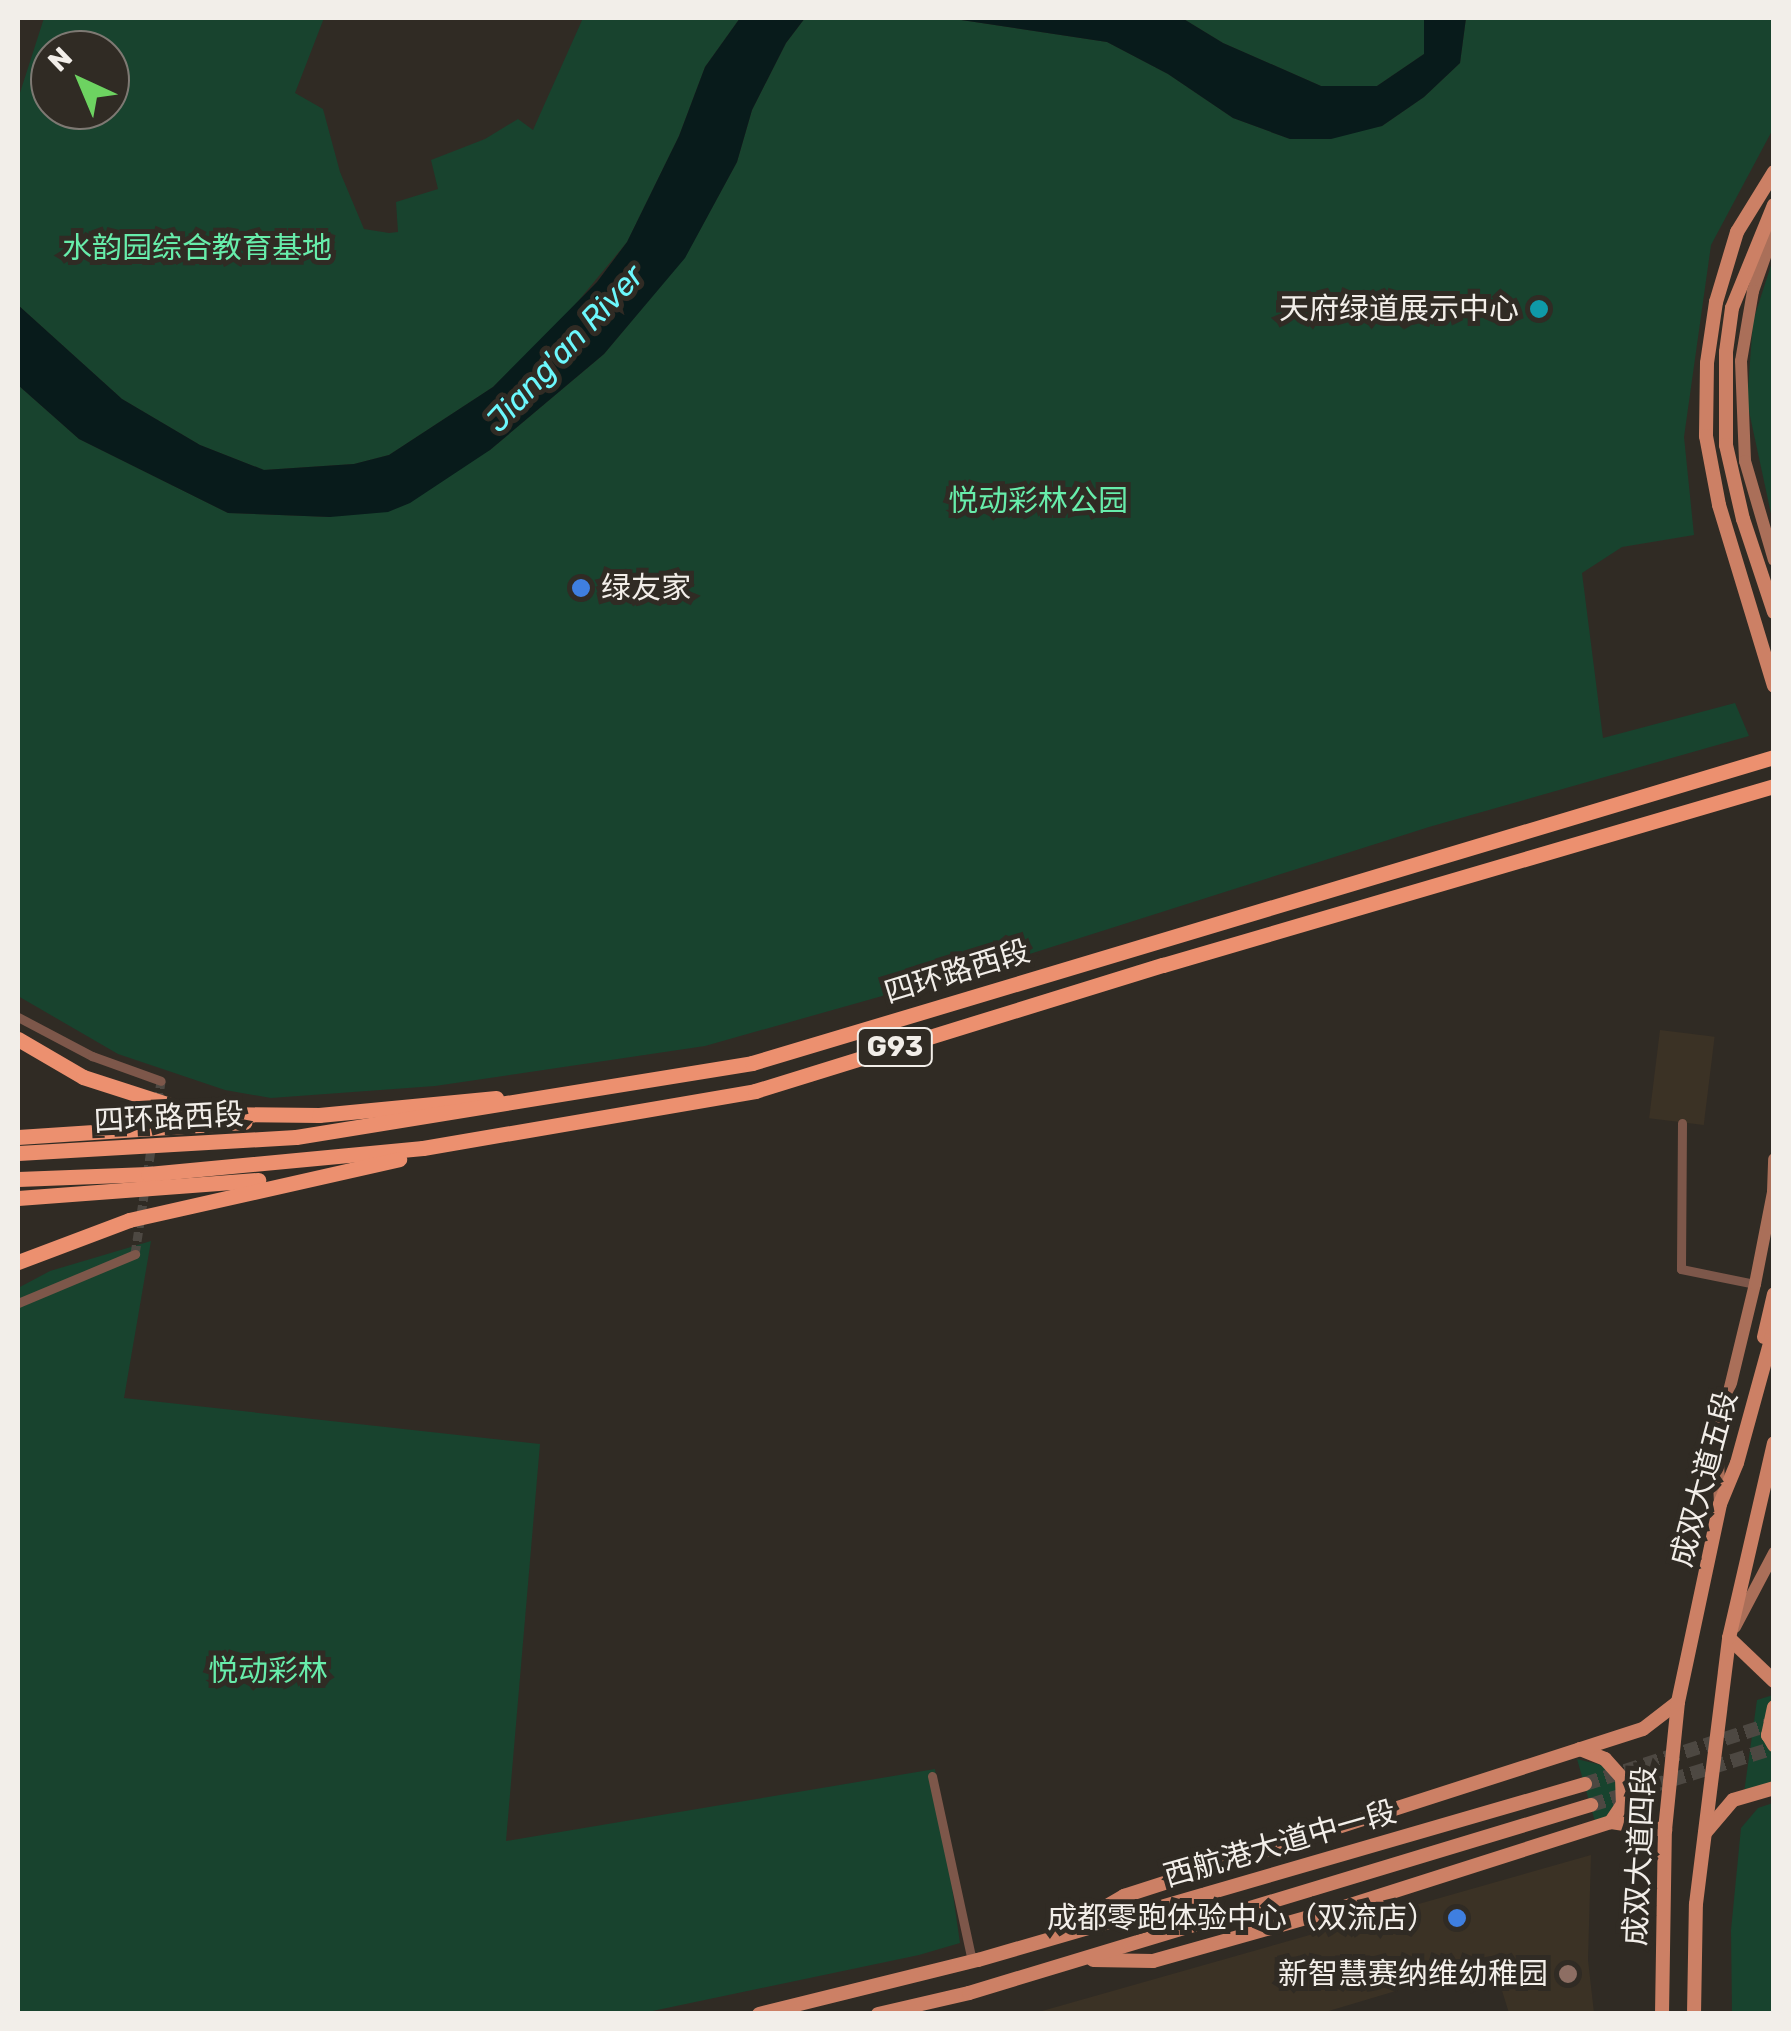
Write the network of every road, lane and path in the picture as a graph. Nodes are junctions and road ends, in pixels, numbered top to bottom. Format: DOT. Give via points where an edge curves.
graph roads {
  1 [pos="1774,172"];
  2 [pos="1774,204"];
  3 [pos="1774,231"];
  4 [pos="1774,560"];
  5 [pos="1774,612"];
  6 [pos="1774,686"];
  7 [pos="1774,757"];
  8 [pos="1774,786"];
  9 [pos="18,1017"];
  10 [pos="18,1040"];
  11 [pos="161,1081"];
  12 [pos="555,1095"];
  13 [pos="319,1115"];
  14 [pos="1682,1123"];
  15 [pos="18,1137"];
  16 [pos="423,1148"];
  17 [pos="18,1153"];
  18 [pos="1774,1158"];
  19 [pos="346,1171"];
  20 [pos="18,1179"];
  21 [pos="18,1198"];
  22 [pos="135,1254"];
  23 [pos="18,1262"];
  24 [pos="1755,1284"];
  25 [pos="1772,1300"];
  26 [pos="18,1302"];
  27 [pos="1774,1330"];
  28 [pos="1774,1443"];
  29 [pos="1737,1464"];
  30 [pos="1720,1504"];
  31 [pos="1774,1553"];
  32 [pos="1729,1638"];
  33 [pos="1774,1681"];
  34 [pos="1678,1702"];
  35 [pos="1774,1707"];
  36 [pos="1721,1709"];
  37 [pos="1774,1745"];
  38 [pos="1580,1749"];
  39 [pos="932,1776"];
  40 [pos="1584,1784"];
  41 [pos="1774,1788"];
  42 [pos="1591,1805"];
  43 [pos="1610,1822"];
  44 [pos="1665,1830"];
  45 [pos="1705,1833"];
  46 [pos="1050,1939"];
  47 [pos="1077,1960"];
  48 [pos="972,1961"];
  49 [pos="758,2014"];
  50 [pos="878,2014"];
  51 [pos="1662,2014"];
  52 [pos="1694,2014"];
  1 -- 6 [label="main road" via="1737,232 1716,302 1706,436 1719,505"];
  2 -- 5 [label="main road" via="1732,308 1726,444"];
  3 -- 4 [label="street" via="1753,292 1741,377 1745,461"];
  7 -- 12 [label="highway, 四环路西段 / G93" via="752,1063"];
  8 -- 16 [label="highway, 四环路西段 / G93" via="755,1091"];
  9 -- 11 [label="street" via="92,1056"];
  10 -- 13 [label="highway" via="83,1077 182,1109"];
  12 -- 13 [label="highway" via="434,1100"];
  12 -- 17 [label="highway, 四环路西段 / G93" via="296,1137"];
  13 -- 15 [label="highway"];
  14 -- 24 [label="street" via="1681,1270"];
  16 -- 19 [label="highway"];
  16 -- 20 [label="highway, 四环路西段 / G93"];
  18 -- 24 [label="street"];
  19 -- 21 [label="highway"];
  19 -- 23 [label="highway" via="129,1220"];
  22 -- 26 [label="street"];
  24 -- 30 [label="street" via="1716,1441"];
  25 -- 29 [label="main road"];
  27 -- 29 [label="main road, 成双大道五段"];
  28 -- 32 [label="main road, 成双大道五段"];
  29 -- 30 [label="main road, 成双大道五段"];
  30 -- 34 [label="main road, 成双大道五段"];
  31 -- 32 [label="street"];
  32 -- 33 [label="main road"];
  32 -- 36 [label="main road, 成双大道五段"];
  34 -- 38 [label="main road" via="1643,1730"];
  34 -- 44 [label="main road, 成双大道四段"];
  35 -- 37 [label="main road" via="1768,1735"];
  36 -- 45 [label="main road, 成双大道四段"];
  38 -- 43 [label="main road" via="1605,1759 1622,1778 1624,1804"];
  38 -- 46 [label="main road" via="1124,1896"];
  39 -- 48 [label="street"];
  40 -- 46 [label="main road, 西航港大道中一段"];
  41 -- 45 [label="main road" via="1734,1800"];
  42 -- 47 [label="main road, 西航港大道中一段"];
  43 -- 44 [label="main road"];
  43 -- 47 [label="main road" via="1153,1961"];
  44 -- 51 [label="main road, 成双大道四段"];
  45 -- 52 [label="main road, 成双大道四段"];
  46 -- 48 [label="main road, 西航港大道中一段"];
  47 -- 50 [label="main road, 西航港大道中一段"];
  48 -- 49 [label="main road, 西航港大道中一段"];
}
